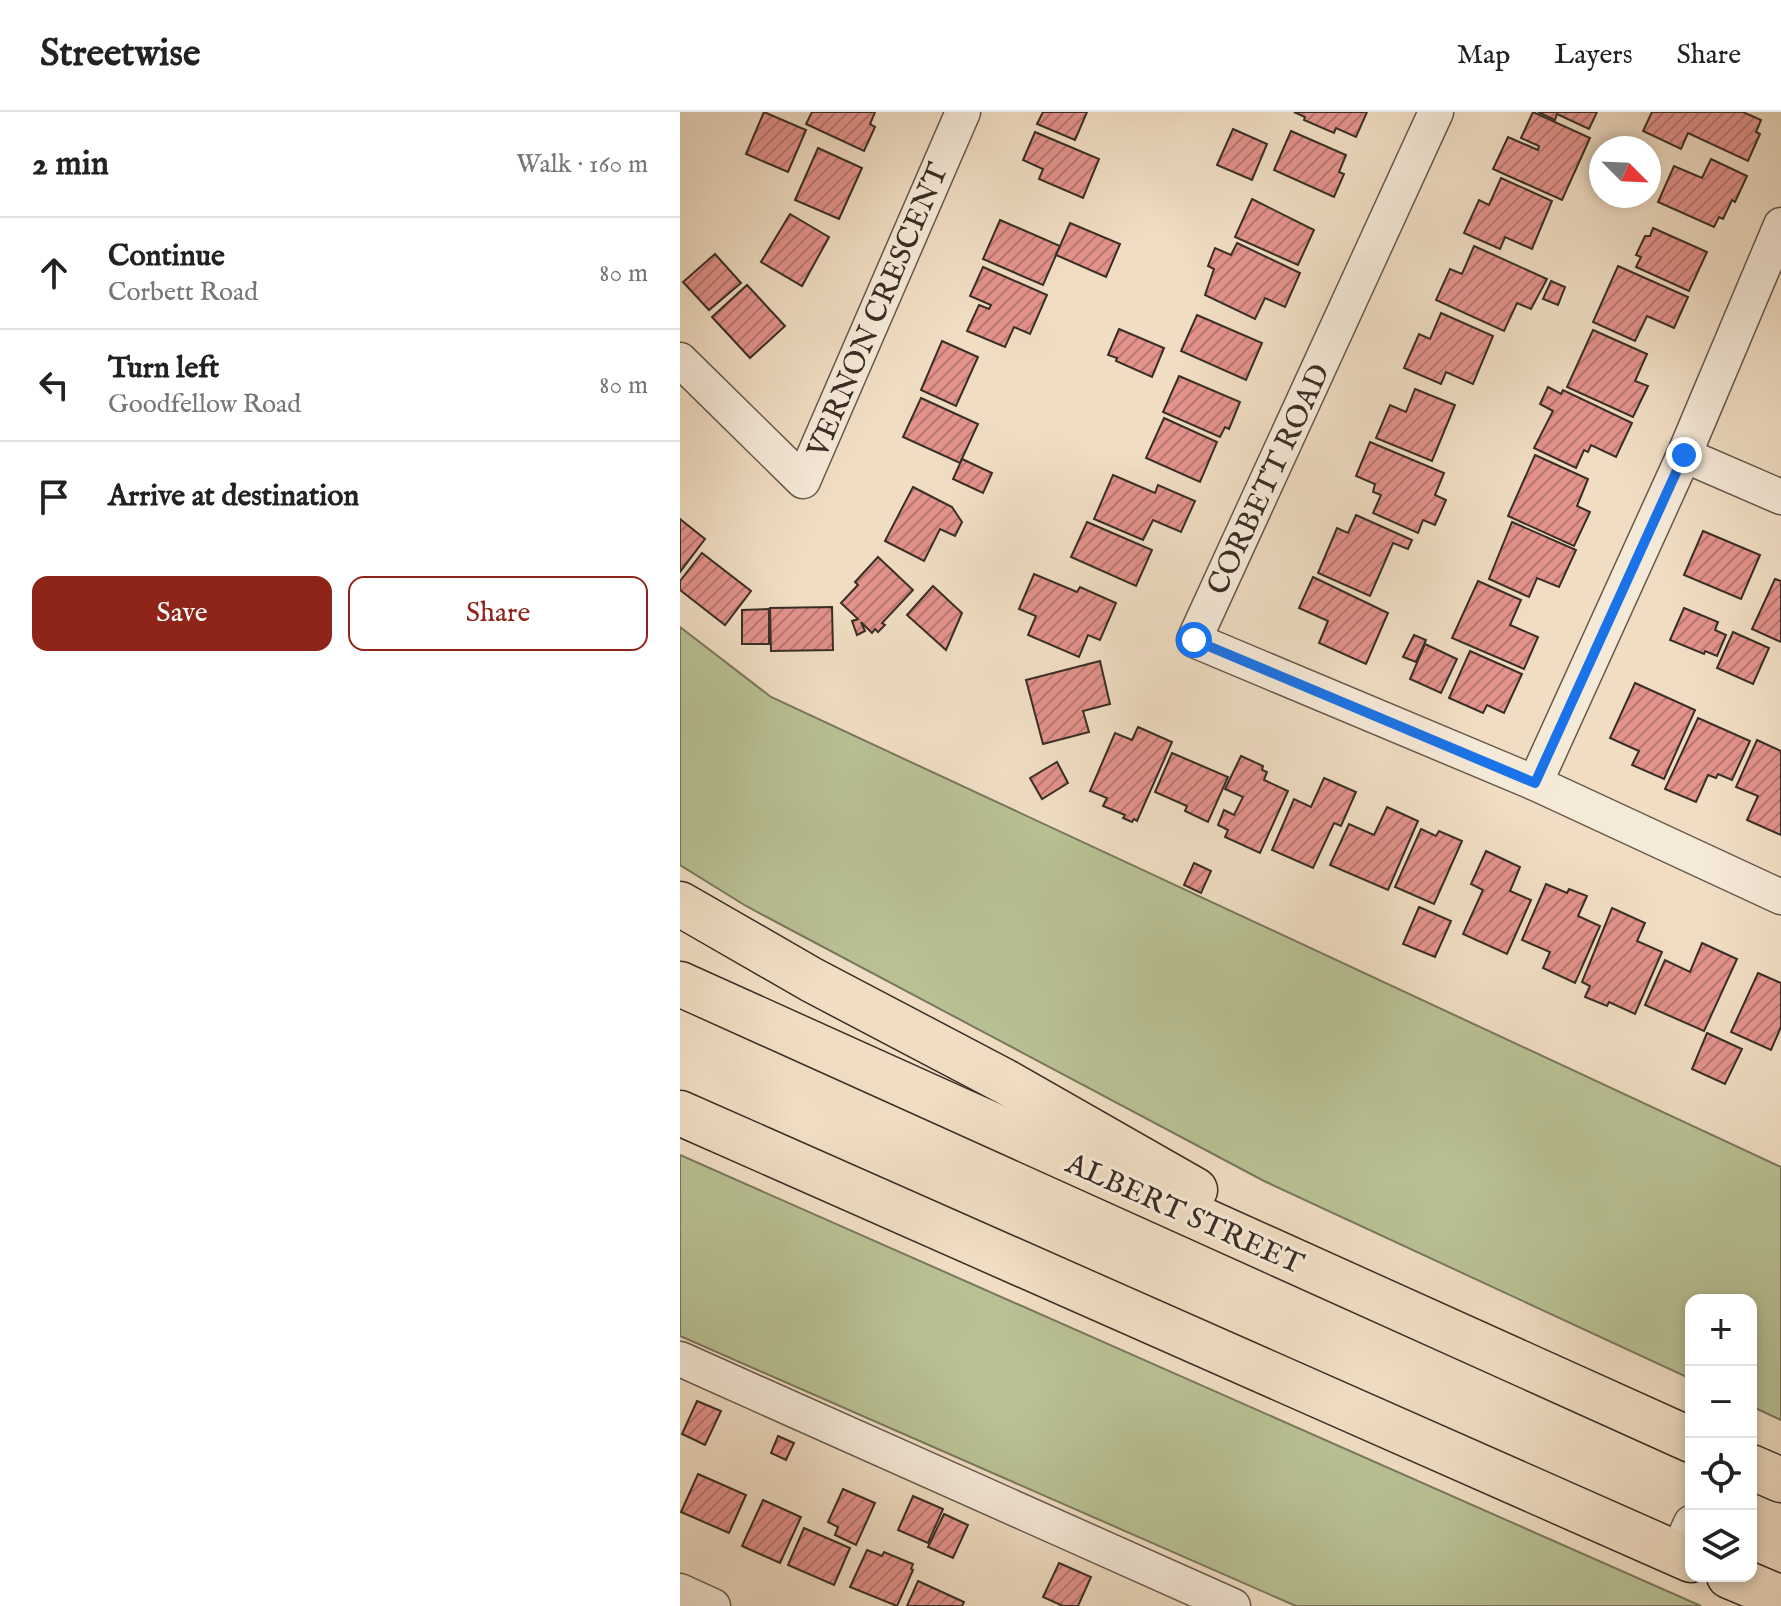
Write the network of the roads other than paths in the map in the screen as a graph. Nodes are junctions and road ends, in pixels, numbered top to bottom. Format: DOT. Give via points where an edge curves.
graph roads {
  1 [pos="963,112"];
  2 [pos="1436,112"];
  3 [pos="1781,225"];
  4 [pos="680,360"];
  5 [pos="1684,455"];
  6 [pos="1781,497"];
  7 [pos="1535,783"];
  8 [pos="1781,897"];
  9 [pos="680,904"];
  10 [pos="680,984"];
  11 [pos="680,1113"];
  12 [pos="1419,1318"];
  13 [pos="680,1359"];
  14 [pos="1687,1438"];
  15 [pos="1757,1470"];
  16 [pos="1781,1480"];
  17 [pos="1685,1546"];
  18 [pos="1743,1582"];
  19 [pos="680,1591"];
  20 [pos="1781,1598"];
  21 [pos="713,1606"];
  22 [pos="1233,1606"];
  1 -- 4 [label="street, VERNON CRESCENT" via="803,481"];
  2 -- 7 [label="street, CORBETT ROAD" via="1194,640"];
  3 -- 5 [label="street"];
  5 -- 6 [label="street"];
  5 -- 7 [label="street"];
  7 -- 8 [label="street"];
  9 -- 12 [label="highway"];
  10 -- 12 [label="highway, ALBERT STREET"];
  11 -- 17 [label="highway"];
  12 -- 14 [label="highway, ALBERT STREET"];
  13 -- 22 [label="street"];
  15 -- 16 [label="highway"];
  18 -- 20 [label="highway"];
  19 -- 21 [label="street"];
}
